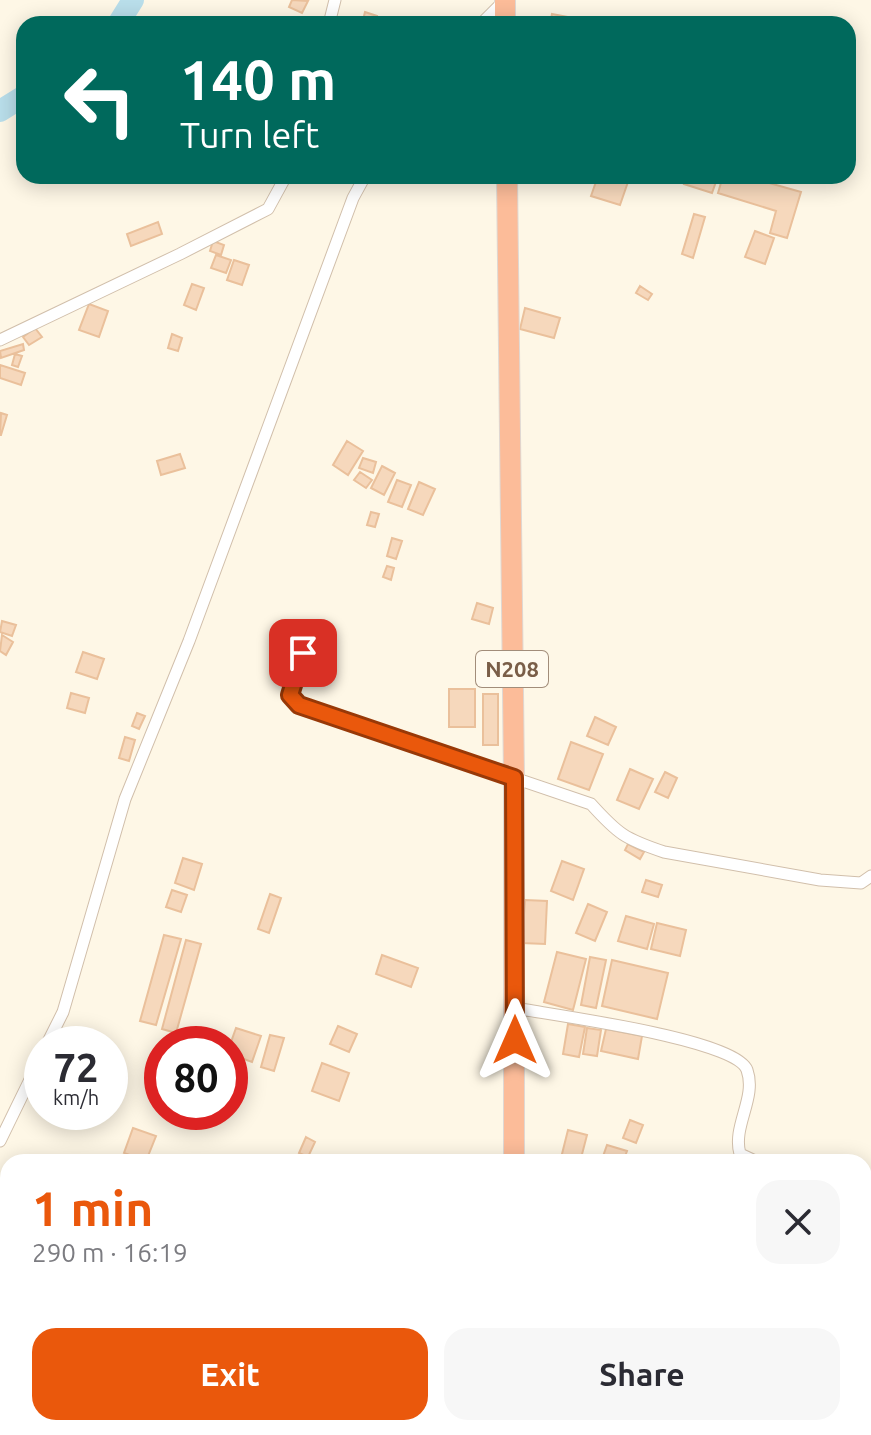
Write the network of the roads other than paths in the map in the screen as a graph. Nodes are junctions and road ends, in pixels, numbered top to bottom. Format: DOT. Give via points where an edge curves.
graph roads {
  1 [pos="505,0"];
  2 [pos="489,16"];
  3 [pos="282,184"];
  4 [pos="361,184"];
  5 [pos="507,184"];
  6 [pos="0,340"];
  7 [pos="303,653"];
  8 [pos="514,778"];
  9 [pos="871,876"];
  10 [pos="515,1008"];
  11 [pos="56,1026"];
  12 [pos="24,1092"];
  13 [pos="0,1141"];
  14 [pos="514,1154"];
  15 [pos="740,1154"];
  1 -- 2 [label="street"];
  3 -- 6 [label="street" via="268,209"];
  4 -- 11 [label="street" via="125,799"];
  5 -- 8 [label="highway, N208"];
  7 -- 8 [label="street" via="290,695 299,705"];
  8 -- 9 [label="street" via="591,804 618,834 664,852 820,880 861,883"];
  8 -- 10 [label="highway, N208"];
  10 -- 14 [label="highway, N208"];
  10 -- 15 [label="street" via="678,1037 735,1056 747,1068 750,1088 737,1142"];
  12 -- 13 [label="street"];
}
